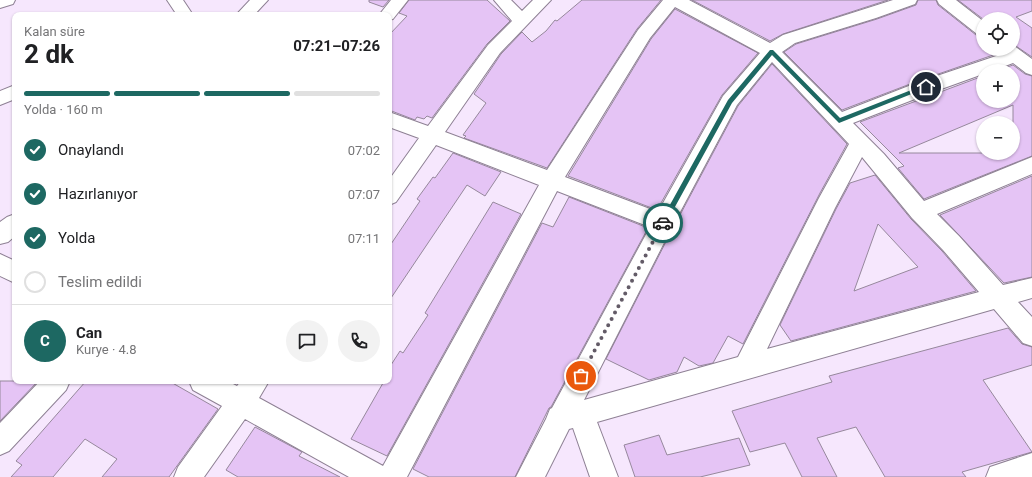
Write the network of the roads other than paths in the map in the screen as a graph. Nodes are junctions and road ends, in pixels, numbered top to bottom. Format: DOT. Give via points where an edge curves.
graph roads {
  1 [pos="7,0"];
  2 [pos="174,0"];
  3 [pos="260,0"];
  4 [pos="400,0"];
  5 [pos="502,0"];
  6 [pos="543,0"];
  7 [pos="672,0"];
  8 [pos="676,0"];
  9 [pos="909,0"];
  10 [pos="945,0"];
  11 [pos="0,3"];
  12 [pos="183,12"];
  13 [pos="247,12"];
  14 [pos="390,12"];
  15 [pos="522,21"];
  16 [pos="976,24"];
  17 [pos="771,51"];
  18 [pos="1004,56"];
  19 [pos="1016,56"];
  20 [pos="1032,69"];
  21 [pos="12,93"];
  22 [pos="0,98"];
  23 [pos="392,120"];
  24 [pos="839,121"];
  25 [pos="432,135"];
  26 [pos="860,143"];
  27 [pos="1032,165"];
  28 [pos="551,182"];
  29 [pos="392,192"];
  30 [pos="920,212"];
  31 [pos="663,223"];
  32 [pos="12,226"];
  33 [pos="0,236"];
  34 [pos="0,264"];
  35 [pos="12,271"];
  36 [pos="1032,288"];
  37 [pos="999,296"];
  38 [pos="1032,335"];
  39 [pos="746,367"];
  40 [pos="54,384"];
  41 [pos="207,384"];
  42 [pos="254,384"];
  43 [pos="240,403"];
  44 [pos="570,416"];
  45 [pos="0,442"];
  46 [pos="1032,467"];
  47 [pos="188,477"];
  48 [pos="376,477"];
  49 [pos="392,477"];
  50 [pos="530,477"];
  51 [pos="604,477"];
  52 [pos="1000,477"];
  1 -- 11 [label="street"];
  2 -- 12 [label="street"];
  3 -- 13 [label="street"];
  4 -- 14 [label="street"];
  5 -- 15 [label="street"];
  6 -- 15 [label="street"];
  7 -- 28 [label="street" via="644,34"];
  8 -- 17 [label="street"];
  9 -- 17 [label="street" via="789,39"];
  10 -- 16 [label="street"];
  15 -- 25 [label="street" via="494,49"];
  17 -- 24 [label="street"];
  17 -- 31 [label="street" via="730,101"];
  18 -- 24 [label="street"];
  19 -- 20 [label="street"];
  21 -- 22 [label="street"];
  23 -- 25 [label="street"];
  24 -- 26 [label="street"];
  25 -- 28 [label="street"];
  25 -- 29 [label="street"];
  26 -- 30 [label="street"];
  26 -- 39 [label="street" via="826,204"];
  27 -- 30 [label="street"];
  28 -- 31 [label="street"];
  28 -- 49 [label="street"];
  30 -- 37 [label="street"];
  31 -- 44 [label="street"];
  32 -- 33 [label="street"];
  34 -- 35 [label="street"];
  36 -- 37 [label="street"];
  37 -- 38 [label="street"];
  37 -- 39 [label="street"];
  39 -- 44 [label="street"];
  40 -- 45 [label="street"];
  41 -- 43 [label="street"];
  42 -- 43 [label="street"];
  43 -- 47 [label="street"];
  43 -- 48 [label="street"];
  44 -- 50 [label="street"];
  44 -- 51 [label="street"];
  46 -- 52 [label="street"];
}
